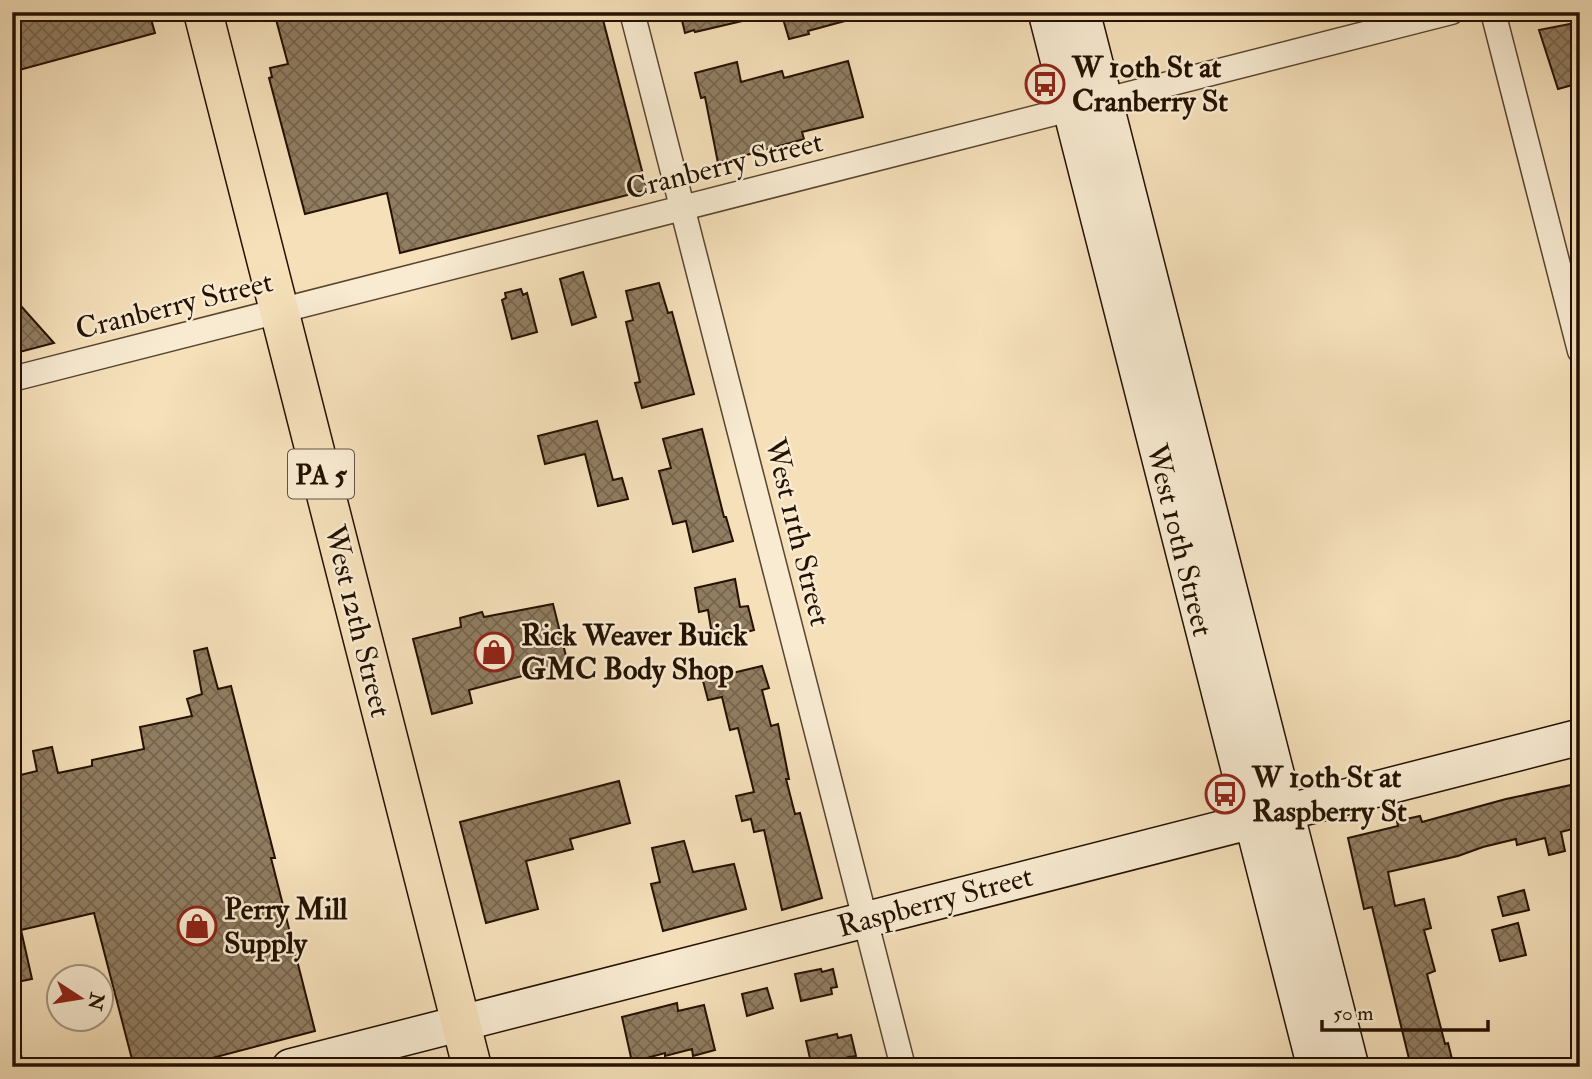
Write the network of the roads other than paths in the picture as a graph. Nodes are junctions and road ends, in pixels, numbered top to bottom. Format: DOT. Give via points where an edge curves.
graph roads {
  1 [pos="203,12"];
  2 [pos="632,12"];
  3 [pos="1045,12"];
  4 [pos="1082,12"];
  5 [pos="1451,12"];
  6 [pos="1493,12"];
  7 [pos="1105,101"];
  8 [pos="1070,111"];
  9 [pos="682,207"];
  10 [pos="280,312"];
  11 [pos="1580,351"];
  12 [pos="12,379"];
  13 [pos="1195,458"];
  14 [pos="1161,466"];
  15 [pos="1580,737"];
  16 [pos="1268,816"];
  17 [pos="865,919"];
  18 [pos="461,1024"];
  19 [pos="290,1067"];
  20 [pos="472,1067"];
  21 [pos="903,1067"];
  22 [pos="1315,1067"];
  23 [pos="1351,1067"];
  1 -- 10 [label="main road, West 12th Street / PA 5"];
  2 -- 9 [label="street, West 11th Street"];
  3 -- 8 [label="street, West 10th Street"];
  4 -- 7 [label="street, West 10th Street"];
  5 -- 7 [label="street, Cranberry Street"];
  6 -- 11 [label="street"];
  7 -- 8 [label="street, Cranberry Street"];
  7 -- 13 [label="street, West 10th Street"];
  8 -- 9 [label="street, Cranberry Street"];
  8 -- 14 [label="street, West 10th Street"];
  9 -- 10 [label="street, Cranberry Street"];
  9 -- 17 [label="street, West 11th Street"];
  10 -- 12 [label="street, Cranberry Street"];
  10 -- 18 [label="main road, West 12th Street / PA 5"];
  13 -- 14 [label="street"];
  13 -- 16 [label="street, West 10th Street"];
  14 -- 16 [label="street, West 10th Street"];
  15 -- 16 [label="street, Raspberry Street"];
  16 -- 17 [label="street, Raspberry Street"];
  16 -- 22 [label="street, West 10th Street"];
  16 -- 23 [label="street, West 10th Street"];
  17 -- 18 [label="street, Raspberry Street"];
  17 -- 21 [label="street, West 11th Street"];
  18 -- 19 [label="street, Raspberry Street"];
  18 -- 20 [label="main road, West 12th Street / PA 5"];
}
